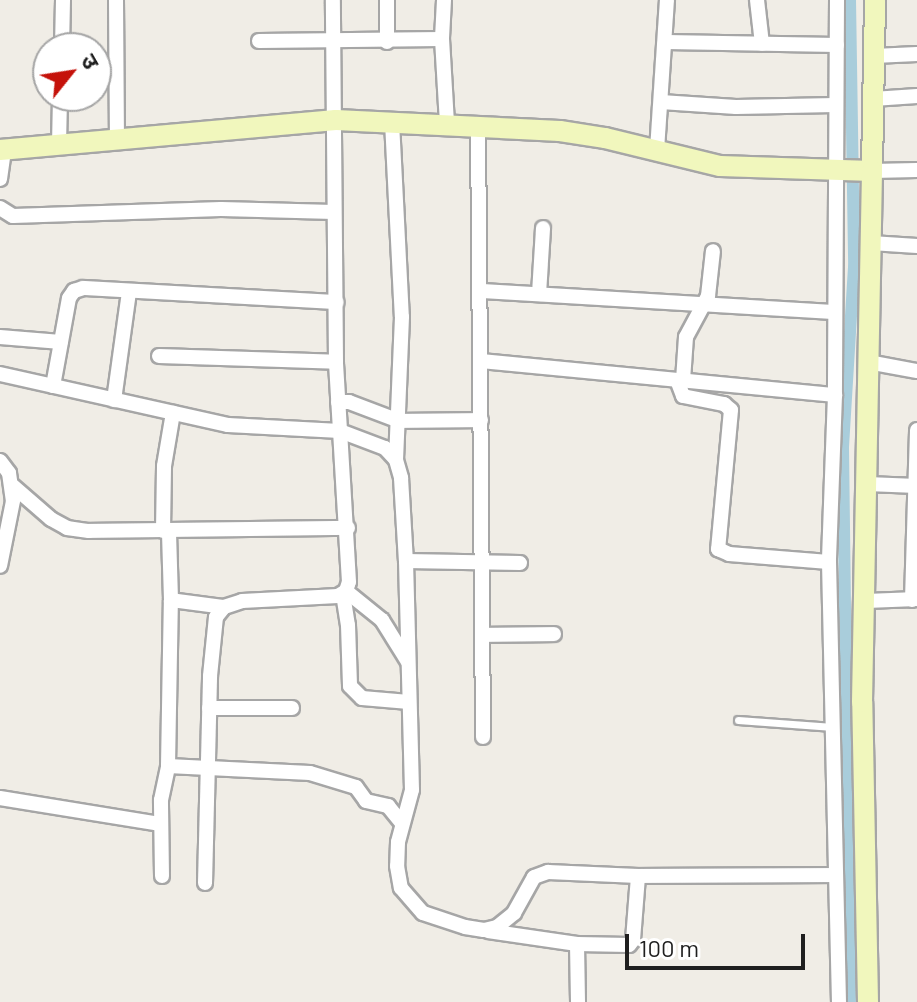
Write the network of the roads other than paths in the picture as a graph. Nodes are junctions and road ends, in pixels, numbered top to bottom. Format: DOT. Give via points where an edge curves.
graph roads {
  1 [pos="63,0"];
  2 [pos="116,0"];
  3 [pos="333,0"];
  4 [pos="387,0"];
  5 [pos="444,0"];
  6 [pos="667,0"];
  7 [pos="757,0"];
  8 [pos="837,0"];
  9 [pos="875,0"];
  10 [pos="62,32"];
  11 [pos="442,39"];
  12 [pos="259,41"];
  13 [pos="334,42"];
  14 [pos="387,42"];
  15 [pos="666,42"];
  16 [pos="762,44"];
  17 [pos="837,45"];
  18 [pos="917,54"];
  19 [pos="874,56"];
  20 [pos="917,96"];
  21 [pos="873,99"];
  22 [pos="661,102"];
  23 [pos="835,105"];
  24 [pos="60,112"];
  25 [pos="336,120"];
  26 [pos="392,122"];
  27 [pos="447,124"];
  28 [pos="478,125"];
  29 [pos="117,139"];
  30 [pos="59,145"];
  31 [pos="2,150"];
  32 [pos="657,150"];
  33 [pos="917,170"];
  34 [pos="837,172"];
  35 [pos="868,172"];
  36 [pos="0,179"];
  37 [pos="0,208"];
  38 [pos="334,212"];
  39 [pos="543,228"];
  40 [pos="871,243"];
  41 [pos="917,246"];
  42 [pos="713,251"];
  43 [pos="481,291"];
  44 [pos="129,292"];
  45 [pos="539,294"];
  46 [pos="337,302"];
  47 [pos="705,304"];
  48 [pos="834,312"];
  49 [pos="0,337"];
  50 [pos="61,342"];
  51 [pos="159,356"];
  52 [pos="481,361"];
  53 [pos="336,362"];
  54 [pos="868,362"];
  55 [pos="917,371"];
  56 [pos="0,374"];
  57 [pos="680,380"];
  58 [pos="53,386"];
  59 [pos="835,395"];
  60 [pos="114,400"];
  61 [pos="338,402"];
  62 [pos="173,413"];
  63 [pos="481,420"];
  64 [pos="399,421"];
  65 [pos="917,430"];
  66 [pos="340,431"];
  67 [pos="396,460"];
  68 [pos="0,461"];
  69 [pos="867,484"];
  70 [pos="13,486"];
  71 [pos="915,486"];
  72 [pos="348,528"];
  73 [pos="166,531"];
  74 [pos="406,561"];
  75 [pos="481,562"];
  76 [pos="829,562"];
  77 [pos="520,563"];
  78 [pos="0,566"];
  79 [pos="345,592"];
  80 [pos="171,600"];
  81 [pos="915,600"];
  82 [pos="866,601"];
  83 [pos="224,607"];
  84 [pos="554,634"];
  85 [pos="483,635"];
  86 [pos="408,663"];
  87 [pos="409,702"];
  88 [pos="209,708"];
  89 [pos="292,708"];
  90 [pos="738,720"];
  91 [pos="833,727"];
  92 [pos="483,737"];
  93 [pos="168,766"];
  94 [pos="209,767"];
  95 [pos="0,798"];
  96 [pos="402,823"];
  97 [pos="161,824"];
  98 [pos="833,875"];
  99 [pos="162,876"];
  100 [pos="638,876"];
  101 [pos="205,883"];
  102 [pos="484,930"];
  103 [pos="577,944"];
  104 [pos="578,1002"];
  105 [pos="839,1002"];
  106 [pos="868,1002"];
  1 -- 10 [label="street"];
  2 -- 29 [label="street"];
  3 -- 13 [label="street"];
  4 -- 14 [label="street"];
  5 -- 11 [label="street"];
  6 -- 15 [label="street"];
  7 -- 16 [label="street"];
  8 -- 17 [label="street"];
  9 -- 19 [label="street"];
  11 -- 14 [label="street"];
  11 -- 27 [label="street"];
  12 -- 13 [label="street"];
  13 -- 14 [label="street"];
  13 -- 25 [label="street"];
  15 -- 16 [label="street"];
  15 -- 22 [label="street"];
  16 -- 17 [label="street"];
  17 -- 23 [label="street"];
  18 -- 19 [label="street"];
  19 -- 21 [label="street"];
  20 -- 21 [label="street"];
  21 -- 35 [label="street"];
  22 -- 23 [label="street"];
  22 -- 32 [label="street"];
  23 -- 34 [label="street"];
  24 -- 30 [label="street"];
  25 -- 26 [label="street"];
  25 -- 29 [label="street"];
  25 -- 38 [label="street"];
  26 -- 27 [label="street"];
  26 -- 64 [label="street" via="402,317"];
  27 -- 28 [label="street"];
  28 -- 32 [label="street" via="605,138"];
  28 -- 43 [label="street"];
  29 -- 30 [label="street"];
  30 -- 31 [label="street"];
  31 -- 36 [label="street"];
  32 -- 34 [label="street" via="720,166"];
  33 -- 35 [label="street"];
  34 -- 35 [label="street"];
  34 -- 48 [label="street"];
  35 -- 40 [label="street"];
  37 -- 38 [label="street" via="13,216 221,209"];
  38 -- 46 [label="street"];
  39 -- 45 [label="street"];
  40 -- 41 [label="street"];
  40 -- 54 [label="street"];
  42 -- 47 [label="street"];
  43 -- 45 [label="street"];
  43 -- 52 [label="street"];
  44 -- 46 [label="street"];
  44 -- 50 [label="street" via="74,291"];
  44 -- 60 [label="street"];
  45 -- 47 [label="street"];
  46 -- 53 [label="street"];
  47 -- 48 [label="street"];
  47 -- 57 [label="street" via="686,337"];
  48 -- 59 [label="street"];
  49 -- 50 [label="street"];
  50 -- 58 [label="street"];
  51 -- 53 [label="street"];
  52 -- 57 [label="street"];
  52 -- 63 [label="street"];
  53 -- 61 [label="street"];
  54 -- 55 [label="street"];
  54 -- 69 [label="street"];
  56 -- 58 [label="street"];
  57 -- 59 [label="street"];
  57 -- 76 [label="street" via="683,396 731,410 718,549"];
  58 -- 60 [label="street"];
  59 -- 76 [label="street"];
  60 -- 62 [label="street"];
  61 -- 64 [label="street"];
  61 -- 66 [label="street"];
  62 -- 66 [label="street" via="228,425"];
  62 -- 73 [label="street" via="164,466"];
  63 -- 64 [label="street"];
  63 -- 75 [label="street"];
  64 -- 67 [label="street"];
  65 -- 71 [label="street"];
  66 -- 67 [label="street" via="385,448"];
  66 -- 72 [label="street"];
  67 -- 74 [label="street"];
  68 -- 70 [label="street"];
  69 -- 71 [label="street"];
  69 -- 82 [label="street"];
  70 -- 73 [label="street" via="67,528"];
  70 -- 78 [label="street"];
  71 -- 81 [label="street"];
  72 -- 73 [label="street"];
  72 -- 79 [label="street"];
  73 -- 80 [label="street"];
  74 -- 75 [label="street"];
  74 -- 86 [label="street"];
  75 -- 77 [label="street"];
  75 -- 85 [label="street"];
  76 -- 91 [label="street"];
  79 -- 83 [label="street"];
  79 -- 86 [label="street" via="382,620"];
  79 -- 87 [label="street" via="350,686 362,698"];
  80 -- 83 [label="street"];
  80 -- 93 [label="street"];
  81 -- 82 [label="street"];
  82 -- 106 [label="street" via="862,702"];
  83 -- 88 [label="street" via="216,617"];
  84 -- 85 [label="street"];
  85 -- 92 [label="street"];
  86 -- 87 [label="street"];
  87 -- 96 [label="street" via="412,790"];
  88 -- 89 [label="street"];
  88 -- 94 [label="street"];
  90 -- 91 [label="lane"];
  91 -- 98 [label="street"];
  93 -- 94 [label="street"];
  93 -- 97 [label="street"];
  94 -- 96 [label="street" via="310,773 356,787 366,801 388,806"];
  94 -- 101 [label="street"];
  95 -- 97 [label="street"];
  96 -- 102 [label="street" via="397,866 401,888 411,903 438,919"];
  97 -- 99 [label="street"];
  98 -- 100 [label="street"];
  98 -- 105 [label="street"];
  100 -- 102 [label="street" via="540,874 507,921"];
  100 -- 103 [label="street" via="633,940 622,947"];
  102 -- 103 [label="street"];
  103 -- 104 [label="street"];
}
